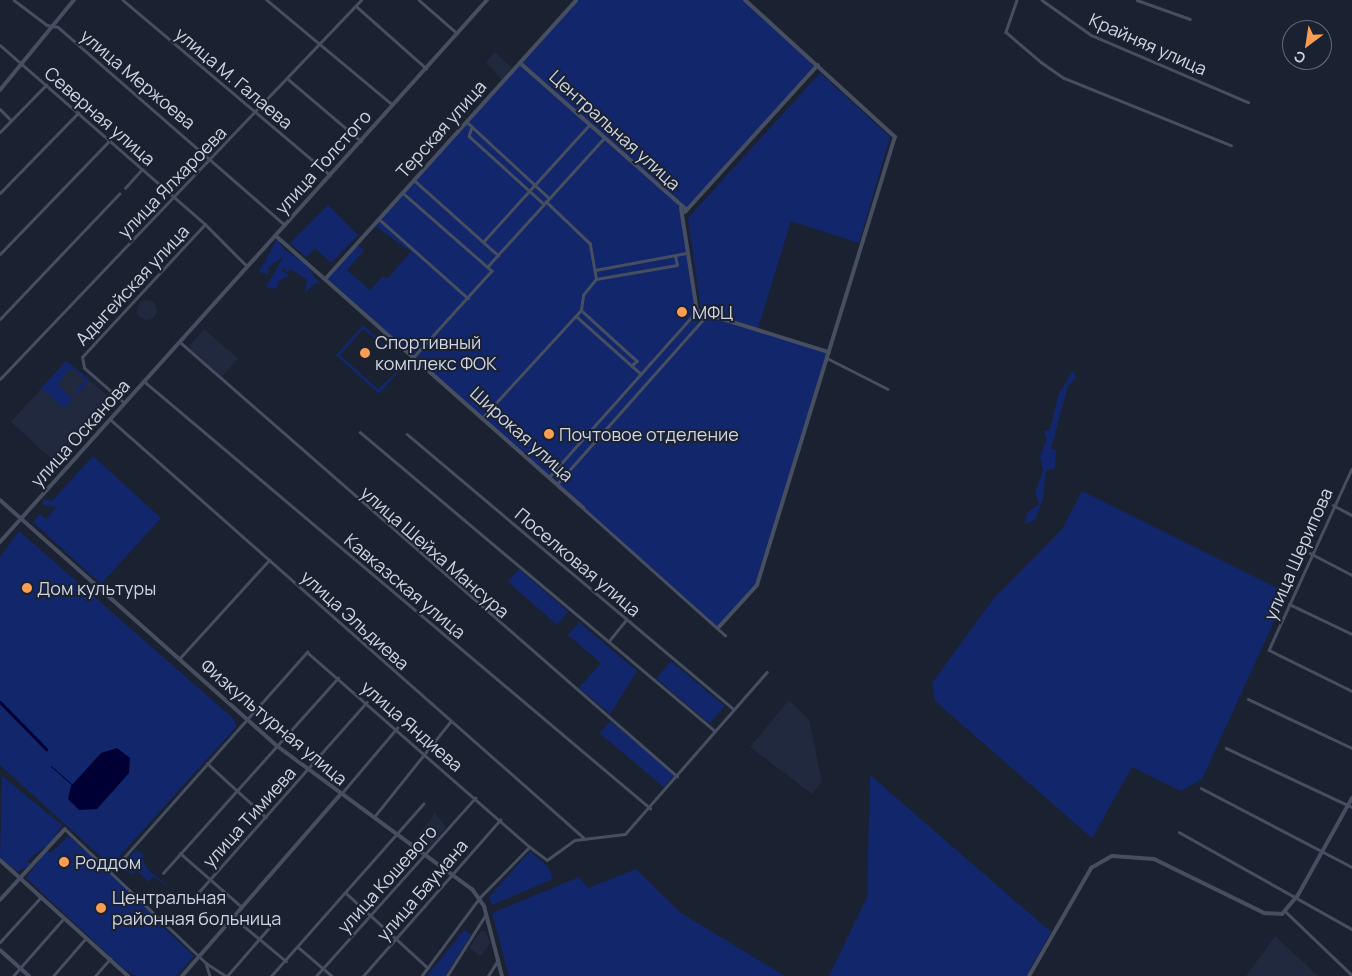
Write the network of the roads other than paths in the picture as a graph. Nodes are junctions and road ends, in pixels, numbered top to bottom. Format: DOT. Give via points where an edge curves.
graph roads {
  1 [pos="14,0"];
  2 [pos="74,0"];
  3 [pos="123,0"];
  4 [pos="267,0"];
  5 [pos="361,0"];
  6 [pos="419,0"];
  7 [pos="487,0"];
  8 [pos="576,0"];
  9 [pos="745,0"];
  10 [pos="1016,0"];
  11 [pos="1042,0"];
  12 [pos="1137,0"];
  13 [pos="356,6"];
  14 [pos="1190,19"];
  15 [pos="52,26"];
  16 [pos="457,33"];
  17 [pos="322,44"];
  18 [pos="0,45"];
  19 [pos="520,62"];
  20 [pos="22,64"];
  21 [pos="818,65"];
  22 [pos="426,68"];
  23 [pos="288,79"];
  24 [pos="46,85"];
  25 [pos="0,90"];
  26 [pos="1248,102"];
  27 [pos="393,105"];
  28 [pos="0,109"];
  29 [pos="78,113"];
  30 [pos="255,113"];
  31 [pos="11,120"];
  32 [pos="466,122"];
  33 [pos="589,124"];
  34 [pos="472,128"];
  35 [pos="0,132"];
  36 [pos="604,138"];
  37 [pos="110,140"];
  38 [pos="361,141"];
  39 [pos="1231,145"];
  40 [pos="211,159"];
  41 [pos="142,169"];
  42 [pos="330,175"];
  43 [pos="414,180"];
  44 [pos="535,185"];
  45 [pos="125,188"];
  46 [pos="530,191"];
  47 [pos="0,193"];
  48 [pos="403,193"];
  49 [pos="119,194"];
  50 [pos="174,198"];
  51 [pos="549,198"];
  52 [pos="545,203"];
  53 [pos="681,208"];
  54 [pos="687,210"];
  55 [pos="682,216"];
  56 [pos="379,219"];
  57 [pos="205,224"];
  58 [pos="286,225"];
  59 [pos="276,236"];
  60 [pos="483,242"];
  61 [pos="687,253"];
  62 [pos="0,254"];
  63 [pos="498,255"];
  64 [pos="675,255"];
  65 [pos="248,267"];
  66 [pos="487,267"];
  67 [pos="595,270"];
  68 [pos="327,278"];
  69 [pos="596,279"];
  70 [pos="468,298"];
  71 [pos="581,310"];
  72 [pos="697,311"];
  73 [pos="708,314"];
  74 [pos="576,316"];
  75 [pos="0,319"];
  76 [pos="180,342"];
  77 [pos="828,352"];
  78 [pos="415,356"];
  79 [pos="827,358"];
  80 [pos="632,366"];
  81 [pos="641,374"];
  82 [pos="0,379"];
  83 [pos="145,382"];
  84 [pos="888,389"];
  85 [pos="126,404"];
  86 [pos="483,417"];
  87 [pos="111,420"];
  88 [pos="360,432"];
  89 [pos="407,434"];
  90 [pos="1352,469"];
  91 [pos="549,476"];
  92 [pos="557,484"];
  93 [pos="0,500"];
  94 [pos="1334,505"];
  95 [pos="583,508"];
  96 [pos="1352,515"];
  97 [pos="21,520"];
  98 [pos="0,542"];
  99 [pos="1310,553"];
  100 [pos="268,560"];
  101 [pos="1352,574"];
  102 [pos="1289,604"];
  103 [pos="626,620"];
  104 [pos="718,628"];
  105 [pos="1352,634"];
  106 [pos="725,635"];
  107 [pos="609,641"];
  108 [pos="178,660"];
  109 [pos="767,672"];
  110 [pos="338,678"];
  111 [pos="1352,691"];
  112 [pos="1248,699"];
  113 [pos="367,702"];
  114 [pos="733,709"];
  115 [pos="246,720"];
  116 [pos="450,722"];
  117 [pos="397,728"];
  118 [pos="715,731"];
  119 [pos="276,746"];
  120 [pos="1226,748"];
  121 [pos="1352,748"];
  122 [pos="426,753"];
  123 [pos="207,763"];
  124 [pos="308,770"];
  125 [pos="677,776"];
  126 [pos="1201,788"];
  127 [pos="237,790"];
  128 [pos="340,795"];
  129 [pos="475,798"];
  130 [pos="1352,798"];
  131 [pos="423,804"];
  132 [pos="1350,806"];
  133 [pos="650,808"];
  134 [pos="266,817"];
  135 [pos="373,819"];
  136 [pos="500,820"];
  137 [pos="66,829"];
  138 [pos="1179,832"];
  139 [pos="397,834"];
  140 [pos="583,837"];
  141 [pos="530,847"];
  142 [pos="1323,850"];
  143 [pos="180,853"];
  144 [pos="425,855"];
  145 [pos="0,860"];
  146 [pos="1352,867"];
  147 [pos="110,870"];
  148 [pos="162,873"];
  149 [pos="454,874"];
  150 [pos="20,878"];
  151 [pos="210,880"];
  152 [pos="346,892"];
  153 [pos="1298,895"];
  154 [pos="41,897"];
  155 [pos="480,898"];
  156 [pos="0,900"];
  157 [pos="189,903"];
  158 [pos="242,908"];
  159 [pos="1286,912"];
  160 [pos="486,914"];
  161 [pos="372,916"];
  162 [pos="233,917"];
  163 [pos="64,918"];
  164 [pos="274,923"];
  165 [pos="1352,929"];
  166 [pos="86,938"];
  167 [pos="397,938"];
  168 [pos="260,939"];
  169 [pos="0,942"];
  170 [pos="298,947"];
  171 [pos="0,950"];
  172 [pos="199,956"];
  173 [pos="110,959"];
  174 [pos="498,960"];
  175 [pos="286,961"];
  176 [pos="206,963"];
  177 [pos="20,968"];
  178 [pos="323,968"];
  179 [pos="428,968"];
  180 [pos="1352,975"];
  181 [pos="13,976"];
  182 [pos="29,976"];
  183 [pos="53,976"];
  184 [pos="95,976"];
  185 [pos="128,976"];
  186 [pos="182,976"];
  187 [pos="210,976"];
  188 [pos="226,976"];
  189 [pos="271,976"];
  190 [pos="316,976"];
  191 [pos="332,976"];
  192 [pos="363,976"];
  193 [pos="422,976"];
  194 [pos="447,976"];
  195 [pos="488,976"];
  196 [pos="502,976"];
  197 [pos="1029,976"];
  1 -- 15 [label="street, улица Мержоева"];
  2 -- 15 [label="street"];
  3 -- 30 [label="street, улица М. Галаева"];
  4 -- 17 [label="street"];
  5 -- 13 [label="street, улица Ялхароева"];
  6 -- 16 [label="street"];
  7 -- 16 [label="street, улица Толстого"];
  8 -- 19 [label="street, Терская улица"];
  9 -- 21 [label="street"];
  10 -- 39 [label="street" via="1006,32 1064,78"];
  11 -- 26 [label="street, Крайняя улица" via="1090,35"];
  12 -- 14 [label="street"];
  13 -- 17 [label="street, улица Ялхароева"];
  13 -- 22 [label="street"];
  15 -- 20 [label="street"];
  15 -- 40 [label="street, улица Мержоева"];
  16 -- 22 [label="street, улица Толстого"];
  17 -- 23 [label="street, улица Ялхароева"];
  17 -- 27 [label="street"];
  18 -- 20 [label="street, Северная улица"];
  19 -- 32 [label="street, Терская улица"];
  19 -- 33 [label="street, Центральная улица"];
  20 -- 24 [label="street, Северная улица"];
  20 -- 25 [label="street"];
  21 -- 54 [label="street"];
  21 -- 77 [label="street" via="895,137"];
  22 -- 27 [label="street, улица Толстого"];
  23 -- 30 [label="street, улица Ялхароева"];
  23 -- 38 [label="street"];
  24 -- 29 [label="street, Северная улица"];
  24 -- 31 [label="street"];
  27 -- 38 [label="street, улица Толстого"];
  28 -- 31 [label="street"];
  29 -- 37 [label="street, Северная улица"];
  29 -- 47 [label="street"];
  30 -- 40 [label="street, улица Ялхароева"];
  30 -- 42 [label="street, улица М. Галаева"];
  31 -- 35 [label="street"];
  32 -- 34 [label="street"];
  32 -- 43 [label="street, Терская улица"];
  33 -- 36 [label="street, Центральная улица"];
  33 -- 44 [label="street"];
  34 -- 44 [label="street"];
  34 -- 46 [label="street" via="469,136"];
  36 -- 51 [label="street"];
  36 -- 53 [label="street, Центральная улица"];
  37 -- 41 [label="street, Северная улица"];
  37 -- 62 [label="street"];
  38 -- 42 [label="street, улица Толстого"];
  40 -- 50 [label="street, улица Ялхароева"];
  40 -- 58 [label="street, улица Мержоева"];
  41 -- 45 [label="street"];
  41 -- 50 [label="street, Северная улица"];
  42 -- 58 [label="street, улица Толстого"];
  43 -- 48 [label="street, Терская улица"];
  43 -- 60 [label="street"];
  44 -- 46 [label="street"];
  44 -- 51 [label="street"];
  46 -- 52 [label="street"];
  46 -- 60 [label="street"];
  48 -- 56 [label="street, Терская улица"];
  48 -- 66 [label="street"];
  49 -- 75 [label="street"];
  50 -- 57 [label="street, Северная улица"];
  50 -- 82 [label="street, улица Ялхароева"];
  51 -- 52 [label="street"];
  52 -- 63 [label="street"];
  52 -- 67 [label="street" via="590,244"];
  53 -- 54 [label="street"];
  53 -- 55 [label="street, Центральная улица"];
  54 -- 55 [label="street"];
  55 -- 61 [label="street, Центральная улица"];
  56 -- 68 [label="street, Терская улица"];
  56 -- 70 [label="street"];
  57 -- 65 [label="street, Северная улица"];
  57 -- 85 [label="street, Адыгейская улица" via="82,357 84,368"];
  58 -- 59 [label="street, улица Толстого"];
  59 -- 65 [label="street, улица Толстого"];
  59 -- 68 [label="street, Широкая улица"];
  60 -- 63 [label="street"];
  61 -- 64 [label="street"];
  61 -- 72 [label="street, Центральная улица"];
  63 -- 66 [label="street"];
  64 -- 67 [label="street"];
  64 -- 69 [label="street" via="677,265"];
  65 -- 76 [label="street, улица Толстого"];
  66 -- 70 [label="street" via="492,271"];
  67 -- 69 [label="street"];
  68 -- 78 [label="street, Широкая улица"];
  69 -- 71 [label="street" via="583,295"];
  70 -- 78 [label="street"];
  71 -- 74 [label="street"];
  71 -- 80 [label="street" via="637,361"];
  72 -- 73 [label="street"];
  72 -- 81 [label="street"];
  73 -- 77 [label="street"];
  73 -- 92 [label="street"];
  74 -- 80 [label="street"];
  74 -- 86 [label="street"];
  76 -- 83 [label="street, улица Осканова"];
  76 -- 125 [label="street, улица Шейха Мансура"];
  77 -- 79 [label="street"];
  78 -- 86 [label="street, Широкая улица"];
  79 -- 84 [label="street"];
  79 -- 104 [label="street" via="757,585"];
  80 -- 81 [label="street"];
  81 -- 91 [label="street"];
  83 -- 85 [label="street, улица Осканова"];
  83 -- 133 [label="street, Кавказская улица"];
  85 -- 87 [label="street, улица Осканова"];
  86 -- 91 [label="street, Широкая улица"];
  87 -- 97 [label="street, улица Осканова"];
  87 -- 100 [label="street, улица Эльдиева"];
  88 -- 107 [label="street"];
  89 -- 103 [label="street, Поселковая улица"];
  90 -- 94 [label="street, улица Шерипова"];
  91 -- 92 [label="street, Широкая улица"];
  92 -- 95 [label="street, Широкая улица"];
  93 -- 97 [label="street, Физкультурная улица"];
  94 -- 96 [label="street"];
  94 -- 99 [label="street, улица Шерипова"];
  95 -- 104 [label="street, Широкая улица"];
  97 -- 98 [label="street, улица Осканова"];
  97 -- 108 [label="street, Физкультурная улица"];
  99 -- 101 [label="street"];
  99 -- 102 [label="street, улица Шерипова"];
  100 -- 108 [label="street"];
  100 -- 116 [label="street, улица Эльдиева"];
  102 -- 105 [label="street"];
  102 -- 111 [label="street, улица Шерипова" via="1269,650"];
  103 -- 107 [label="street"];
  103 -- 114 [label="street, Поселковая улица"];
  104 -- 106 [label="street, Широкая улица"];
  107 -- 118 [label="street"];
  108 -- 115 [label="street, Физкультурная улица"];
  109 -- 114 [label="street"];
  110 -- 113 [label="street, улица Яндиева"];
  110 -- 115 [label="street, улица Яндиева" via="307,652"];
  110 -- 119 [label="street"];
  112 -- 121 [label="street"];
  113 -- 117 [label="street, улица Яндиева"];
  113 -- 124 [label="street, улица Тимиева"];
  114 -- 118 [label="street"];
  115 -- 119 [label="street, Физкультурная улица"];
  115 -- 123 [label="street"];
  116 -- 122 [label="street"];
  116 -- 140 [label="street, улица Эльдиева"];
  117 -- 122 [label="street, улица Яндиева"];
  117 -- 128 [label="street"];
  118 -- 125 [label="street"];
  119 -- 124 [label="street, Физкультурная улица"];
  119 -- 127 [label="street"];
  120 -- 132 [label="street"];
  122 -- 129 [label="street, улица Яндиева"];
  122 -- 135 [label="street"];
  123 -- 127 [label="street"];
  123 -- 147 [label="street"];
  124 -- 128 [label="street, Физкультурная улица"];
  124 -- 134 [label="street, улица Тимиева"];
  125 -- 133 [label="street"];
  126 -- 142 [label="street"];
  127 -- 134 [label="street"];
  127 -- 143 [label="street"];
  128 -- 135 [label="street, Физкультурная улица"];
  128 -- 158 [label="street"];
  129 -- 136 [label="street, улица Яндиева"];
  129 -- 144 [label="street, улица Кошевого"];
  130 -- 132 [label="street"];
  131 -- 139 [label="street"];
  132 -- 142 [label="street"];
  133 -- 140 [label="street" via="621,836"];
  134 -- 151 [label="street, улица Тимиева"];
  135 -- 139 [label="street, Физкультурная улица"];
  136 -- 141 [label="street, улица Яндиева"];
  136 -- 149 [label="street, улица Баумана"];
  137 -- 147 [label="street"];
  137 -- 150 [label="street"];
  138 -- 153 [label="street"];
  139 -- 144 [label="street, Физкультурная улица"];
  139 -- 152 [label="street"];
  140 -- 141 [label="street, улица Яндиева" via="547,860"];
  141 -- 155 [label="street"];
  142 -- 146 [label="street"];
  142 -- 153 [label="street"];
  143 -- 148 [label="street"];
  143 -- 151 [label="street"];
  144 -- 149 [label="street, Физкультурная улица"];
  144 -- 161 [label="street, улица Кошевого"];
  145 -- 150 [label="street"];
  147 -- 172 [label="street"];
  149 -- 155 [label="street, Физкультурная улица"];
  149 -- 167 [label="street, улица Баумана"];
  150 -- 154 [label="street"];
  150 -- 156 [label="street"];
  151 -- 157 [label="street, улица Тимиева"];
  151 -- 158 [label="street"];
  152 -- 161 [label="street"];
  152 -- 170 [label="street"];
  153 -- 159 [label="street"];
  153 -- 165 [label="street"];
  154 -- 163 [label="street"];
  154 -- 169 [label="street"];
  155 -- 160 [label="street, Физкультурная улица"];
  155 -- 179 [label="street"];
  158 -- 162 [label="street"];
  159 -- 180 [label="street"];
  159 -- 197 [label="street" via="1264,913 1154,860 1127,855 1104,858 1091,868"];
  160 -- 174 [label="street, Физкультурная улица"];
  160 -- 194 [label="street"];
  161 -- 167 [label="street"];
  161 -- 178 [label="street, улица Кошевого"];
  162 -- 168 [label="street"];
  162 -- 172 [label="street"];
  163 -- 166 [label="street"];
  163 -- 177 [label="street"];
  164 -- 168 [label="street"];
  166 -- 173 [label="street"];
  166 -- 183 [label="street"];
  167 -- 179 [label="street"];
  167 -- 192 [label="street, улица Баумана"];
  168 -- 175 [label="street"];
  168 -- 188 [label="street"];
  170 -- 175 [label="street"];
  170 -- 178 [label="street"];
  171 -- 177 [label="street"];
  172 -- 176 [label="street"];
  172 -- 186 [label="street"];
  173 -- 184 [label="street"];
  173 -- 185 [label="street"];
  174 -- 195 [label="street"];
  174 -- 196 [label="street, Физкультурная улица"];
  175 -- 189 [label="street"];
  176 -- 187 [label="street"];
  176 -- 188 [label="street"];
  177 -- 181 [label="street"];
  177 -- 182 [label="street"];
  178 -- 190 [label="street, улица Кошевого"];
  178 -- 191 [label="street"];
  179 -- 193 [label="street"];
}
